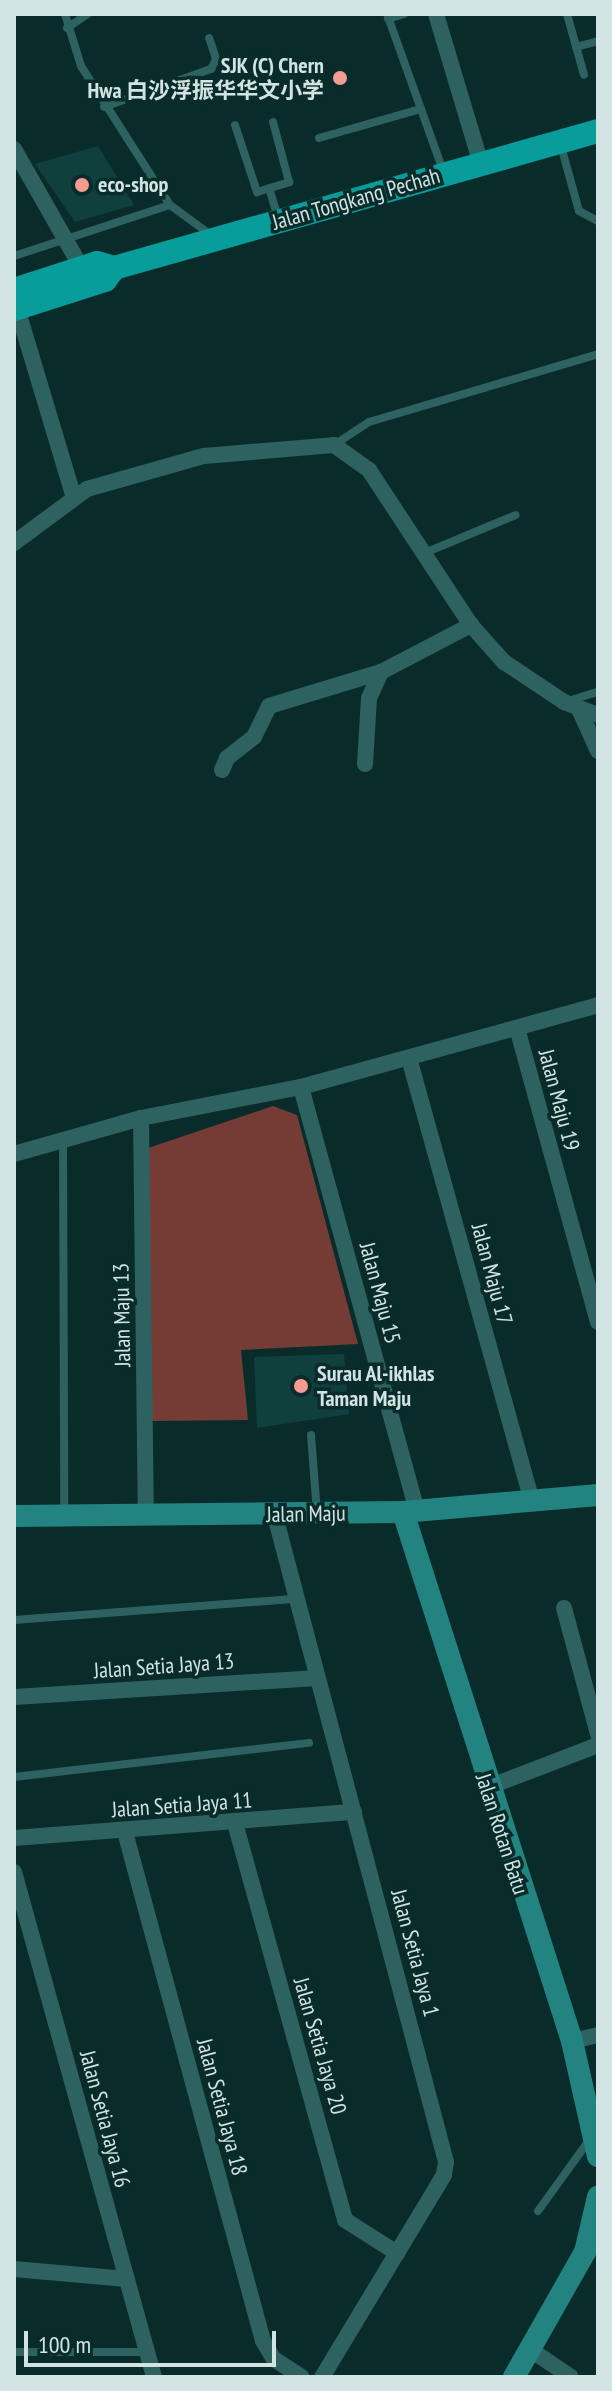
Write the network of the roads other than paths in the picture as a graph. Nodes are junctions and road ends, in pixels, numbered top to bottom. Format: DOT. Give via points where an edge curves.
graph roads {
  1 [pos="65,14"];
  2 [pos="88,14"];
  3 [pos="404,14"];
  4 [pos="436,14"];
  5 [pos="567,14"];
  6 [pos="388,16"];
  7 [pos="67,28"];
  8 [pos="209,38"];
  9 [pos="598,41"];
  10 [pos="576,47"];
  11 [pos="584,75"];
  12 [pos="104,107"];
  13 [pos="421,109"];
  14 [pos="273,122"];
  15 [pos="235,125"];
  16 [pos="598,131"];
  17 [pos="319,138"];
  18 [pos="559,142"];
  19 [pos="14,149"];
  20 [pos="481,164"];
  21 [pos="19,167"];
  22 [pos="445,174"];
  23 [pos="269,188"];
  24 [pos="170,205"];
  25 [pos="279,221"];
  26 [pos="598,221"];
  27 [pos="216,238"];
  28 [pos="68,239"];
  29 [pos="14,256"];
  30 [pos="86,276"];
  31 [pos="15,302"];
  32 [pos="598,354"];
  33 [pos="334,445"];
  34 [pos="73,495"];
  35 [pos="516,515"];
  36 [pos="14,543"];
  37 [pos="427,552"];
  38 [pos="471,625"];
  39 [pos="381,672"];
  40 [pos="598,692"];
  41 [pos="571,705"];
  42 [pos="598,715"];
  43 [pos="598,751"];
  44 [pos="365,764"];
  45 [pos="222,770"];
  46 [pos="598,1005"];
  47 [pos="517,1028"];
  48 [pos="409,1058"];
  49 [pos="301,1087"];
  50 [pos="141,1118"];
  51 [pos="63,1139"];
  52 [pos="14,1154"];
  53 [pos="598,1322"];
  54 [pos="311,1435"];
  55 [pos="598,1495"];
  56 [pos="532,1502"];
  57 [pos="146,1512"];
  58 [pos="410,1512"];
  59 [pos="317,1514"];
  60 [pos="14,1516"];
  61 [pos="64,1516"];
  62 [pos="275,1516"];
  63 [pos="297,1599"];
  64 [pos="564,1608"];
  65 [pos="14,1620"];
  66 [pos="317,1678"];
  67 [pos="14,1697"];
  68 [pos="598,1734"];
  69 [pos="309,1743"];
  70 [pos="598,1745"];
  71 [pos="14,1777"];
  72 [pos="486,1788"];
  73 [pos="354,1812"];
  74 [pos="235,1823"];
  75 [pos="125,1832"];
  76 [pos="14,1838"];
  77 [pos="14,1872"];
  78 [pos="598,2035"];
  79 [pos="572,2041"];
  80 [pos="596,2145"];
  81 [pos="598,2197"];
  82 [pos="538,2211"];
  83 [pos="397,2253"];
  84 [pos="592,2256"];
  85 [pos="14,2268"];
  86 [pos="127,2279"];
  87 [pos="531,2350"];
  88 [pos="14,2352"];
  89 [pos="147,2352"];
  90 [pos="154,2377"];
  91 [pos="302,2377"];
  92 [pos="322,2377"];
  93 [pos="514,2377"];
  94 [pos="571,2377"];
  1 -- 7 [label="lane"];
  2 -- 7 [label="lane"];
  3 -- 6 [label="lane"];
  4 -- 20 [label="street"];
  5 -- 10 [label="lane"];
  6 -- 13 [label="lane"];
  7 -- 12 [label="lane"];
  8 -- 12 [label="lane" via="216,59 211,69"];
  9 -- 10 [label="lane"];
  10 -- 11 [label="lane"];
  12 -- 24 [label="lane"];
  13 -- 17 [label="lane"];
  13 -- 22 [label="lane"];
  14 -- 23 [label="lane" via="289,179"];
  15 -- 23 [label="lane" via="252,187"];
  16 -- 18 [label="main road, Jalan Tongkang Pechah"];
  18 -- 20 [label="main road, Jalan Tongkang Pechah"];
  18 -- 26 [label="lane" via="579,211"];
  19 -- 21 [label="street"];
  20 -- 22 [label="main road, Jalan Tongkang Pechah"];
  21 -- 28 [label="street"];
  22 -- 25 [label="main road, Jalan Tongkang Pechah"];
  23 -- 25 [label="lane"];
  24 -- 27 [label="lane"];
  24 -- 28 [label="lane"];
  25 -- 27 [label="main road, Jalan Tongkang Pechah"];
  27 -- 30 [label="main road, Jalan Tongkang Pechah" via="114,268 105,280"];
  28 -- 29 [label="lane"];
  28 -- 30 [label="street"];
  30 -- 31 [label="main road, Jalan Tongkang Pechah"];
  31 -- 34 [label="street"];
  32 -- 33 [label="lane" via="369,422"];
  33 -- 34 [label="street" via="204,456"];
  33 -- 37 [label="street" via="369,470"];
  34 -- 36 [label="street"];
  35 -- 37 [label="lane"];
  37 -- 38 [label="street"];
  38 -- 39 [label="street"];
  38 -- 41 [label="street" via="504,662"];
  39 -- 44 [label="street" via="369,698"];
  39 -- 45 [label="street" via="269,706 254,737 227,758"];
  40 -- 41 [label="lane"];
  41 -- 42 [label="street"];
  41 -- 43 [label="street"];
  46 -- 47 [label="street"];
  47 -- 48 [label="street"];
  47 -- 53 [label="street, Jalan Maju 19"];
  48 -- 49 [label="street"];
  48 -- 56 [label="street, Jalan Maju 17"];
  49 -- 50 [label="street"];
  49 -- 58 [label="street, Jalan Maju 15"];
  50 -- 51 [label="street"];
  50 -- 57 [label="street, Jalan Maju 13"];
  51 -- 52 [label="street"];
  51 -- 61 [label="lane"];
  54 -- 59 [label="lane"];
  55 -- 56 [label="street, Jalan Maju"];
  56 -- 58 [label="street, Jalan Maju"];
  57 -- 61 [label="street, Jalan Maju"];
  57 -- 62 [label="street, Jalan Maju"];
  58 -- 59 [label="street, Jalan Maju"];
  58 -- 72 [label="street, Jalan Rotan Batu"];
  59 -- 62 [label="street, Jalan Maju"];
  60 -- 61 [label="street, Jalan Maju"];
  62 -- 63 [label="street, Jalan Setia Jaya 1"];
  63 -- 65 [label="lane"];
  63 -- 66 [label="street, Jalan Setia Jaya 1"];
  64 -- 68 [label="street"];
  66 -- 67 [label="street, Jalan Setia Jaya 13"];
  66 -- 73 [label="street, Jalan Setia Jaya 1"];
  69 -- 71 [label="lane"];
  70 -- 72 [label="street"];
  72 -- 79 [label="street, Jalan Rotan Batu"];
  73 -- 74 [label="street, Jalan Setia Jaya 11"];
  73 -- 83 [label="street, Jalan Setia Jaya 1" via="446,2162"];
  74 -- 75 [label="street, Jalan Setia Jaya 11"];
  74 -- 83 [label="street, Jalan Setia Jaya 20" via="345,2220"];
  75 -- 76 [label="street, Jalan Setia Jaya 11"];
  75 -- 91 [label="street, Jalan Setia Jaya 18" via="263,2341 274,2359"];
  77 -- 86 [label="street, Jalan Setia Jaya 16"];
  78 -- 79 [label="street"];
  79 -- 80 [label="street, Jalan Rotan Batu"];
  80 -- 82 [label="lane"];
  81 -- 84 [label="street"];
  83 -- 92 [label="street, Jalan Setia Jaya 1"];
  84 -- 87 [label="street"];
  85 -- 86 [label="street"];
  86 -- 89 [label="street, Jalan Setia Jaya 16"];
  87 -- 93 [label="street"];
  87 -- 94 [label="street"];
  88 -- 89 [label="lane"];
  89 -- 90 [label="street, Jalan Setia Jaya 16"];
}
